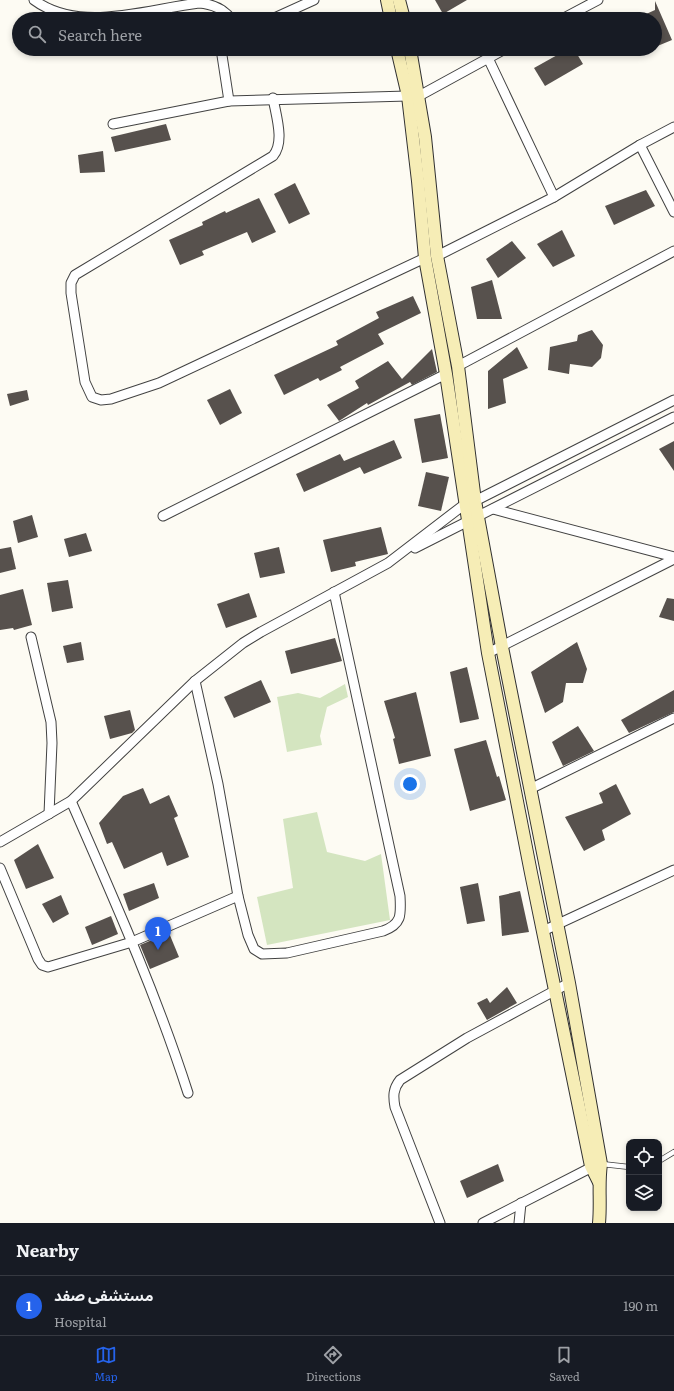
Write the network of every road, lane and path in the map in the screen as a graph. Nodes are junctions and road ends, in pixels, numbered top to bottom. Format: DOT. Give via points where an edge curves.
graph roads {
  1 [pos="34,0"];
  2 [pos="314,0"];
  3 [pos="387,0"];
  4 [pos="399,0"];
  5 [pos="598,0"];
  6 [pos="56,12"];
  7 [pos="139,12"];
  8 [pos="223,12"];
  9 [pos="287,12"];
  10 [pos="390,12"];
  11 [pos="402,12"];
  12 [pos="575,12"];
  13 [pos="222,56"];
  14 [pos="400,56"];
  15 [pos="411,56"];
  16 [pos="492,56"];
  17 [pos="488,58"];
  18 [pos="414,96"];
  19 [pos="273,98"];
  20 [pos="229,101"];
  21 [pos="113,124"];
  22 [pos="674,127"];
  23 [pos="640,145"];
  24 [pos="554,197"];
  25 [pos="674,212"];
  26 [pos="674,251"];
  27 [pos="431,257"];
  28 [pos="458,366"];
  29 [pos="446,374"];
  30 [pos="674,400"];
  31 [pos="674,417"];
  32 [pos="470,502"];
  33 [pos="493,509"];
  34 [pos="163,516"];
  35 [pos="473,518"];
  36 [pos="399,556"];
  37 [pos="674,558"];
  38 [pos="334,592"];
  39 [pos="31,637"];
  40 [pos="502,647"];
  41 [pos="488,653"];
  42 [pos="195,681"];
  43 [pos="674,718"];
  44 [pos="530,789"];
  45 [pos="71,801"];
  46 [pos="49,814"];
  47 [pos="0,842"];
  48 [pos="0,868"];
  49 [pos="674,870"];
  50 [pos="238,896"];
  51 [pos="556,926"];
  52 [pos="543,931"];
  53 [pos="132,942"];
  54 [pos="569,982"];
  55 [pos="554,989"];
  56 [pos="188,1093"];
  57 [pos="674,1152"];
  58 [pos="662,1159"];
  59 [pos="596,1165"];
  60 [pos="626,1167"];
  61 [pos="521,1203"];
  62 [pos="440,1223"];
  63 [pos="483,1223"];
  64 [pos="519,1223"];
  65 [pos="600,1223"];
  1 -- 6 [label="street"];
  2 -- 9 [label="street"];
  3 -- 10 [label="main road"];
  4 -- 11 [label="main road"];
  5 -- 12 [label="street"];
  7 -- 8 [label="street" via="199,3 211,4"];
  13 -- 20 [label="street"];
  14 -- 18 [label="main road"];
  15 -- 18 [label="main road"];
  16 -- 17 [label="street"];
  17 -- 18 [label="street"];
  17 -- 24 [label="street"];
  18 -- 19 [label="street"];
  18 -- 27 [label="main road" via="418,181"];
  19 -- 20 [label="street"];
  19 -- 27 [label="street" via="279,140 278,150 273,156 75,275 71,283 71,293 85,382 92,398 111,399 160,384"];
  20 -- 21 [label="street"];
  22 -- 23 [label="street"];
  23 -- 24 [label="street"];
  23 -- 25 [label="street"];
  24 -- 27 [label="street"];
  26 -- 28 [label="street"];
  27 -- 28 [label="main road"];
  27 -- 29 [label="main road"];
  28 -- 32 [label="main road"];
  29 -- 32 [label="main road"];
  29 -- 34 [label="street"];
  30 -- 32 [label="street"];
  31 -- 33 [label="street"];
  32 -- 35 [label="main road"];
  32 -- 36 [label="street"];
  33 -- 35 [label="street"];
  33 -- 37 [label="street"];
  35 -- 36 [label="street"];
  35 -- 40 [label="main road"];
  35 -- 41 [label="main road"];
  36 -- 38 [label="street"];
  37 -- 40 [label="street"];
  38 -- 42 [label="street" via="260,632"];
  38 -- 50 [label="street" via="400,896 399,920 383,932 287,953 262,954 254,949 248,935"];
  39 -- 46 [label="street" via="51,722"];
  40 -- 41 [label="street"];
  40 -- 44 [label="main road"];
  41 -- 52 [label="main road"];
  42 -- 45 [label="street"];
  42 -- 50 [label="street" via="218,784"];
  43 -- 44 [label="street"];
  44 -- 51 [label="main road"];
  45 -- 46 [label="street"];
  45 -- 53 [label="street"];
  46 -- 47 [label="street"];
  48 -- 53 [label="street" via="42,965 48,968"];
  49 -- 51 [label="street"];
  50 -- 53 [label="street"];
  51 -- 52 [label="street"];
  51 -- 54 [label="main road"];
  52 -- 55 [label="main road"];
  53 -- 56 [label="street" via="172,1043"];
  54 -- 55 [label="street"];
  54 -- 59 [label="main road"];
  55 -- 59 [label="main road"];
  55 -- 62 [label="street" via="467,1038 400,1080 394,1087 395,1107"];
  57 -- 58 [label="lane"];
  59 -- 60 [label="lane"];
  59 -- 61 [label="street"];
  59 -- 65 [label="main road" via="601,1200"];
  61 -- 63 [label="street"];
  61 -- 64 [label="street"];
}
